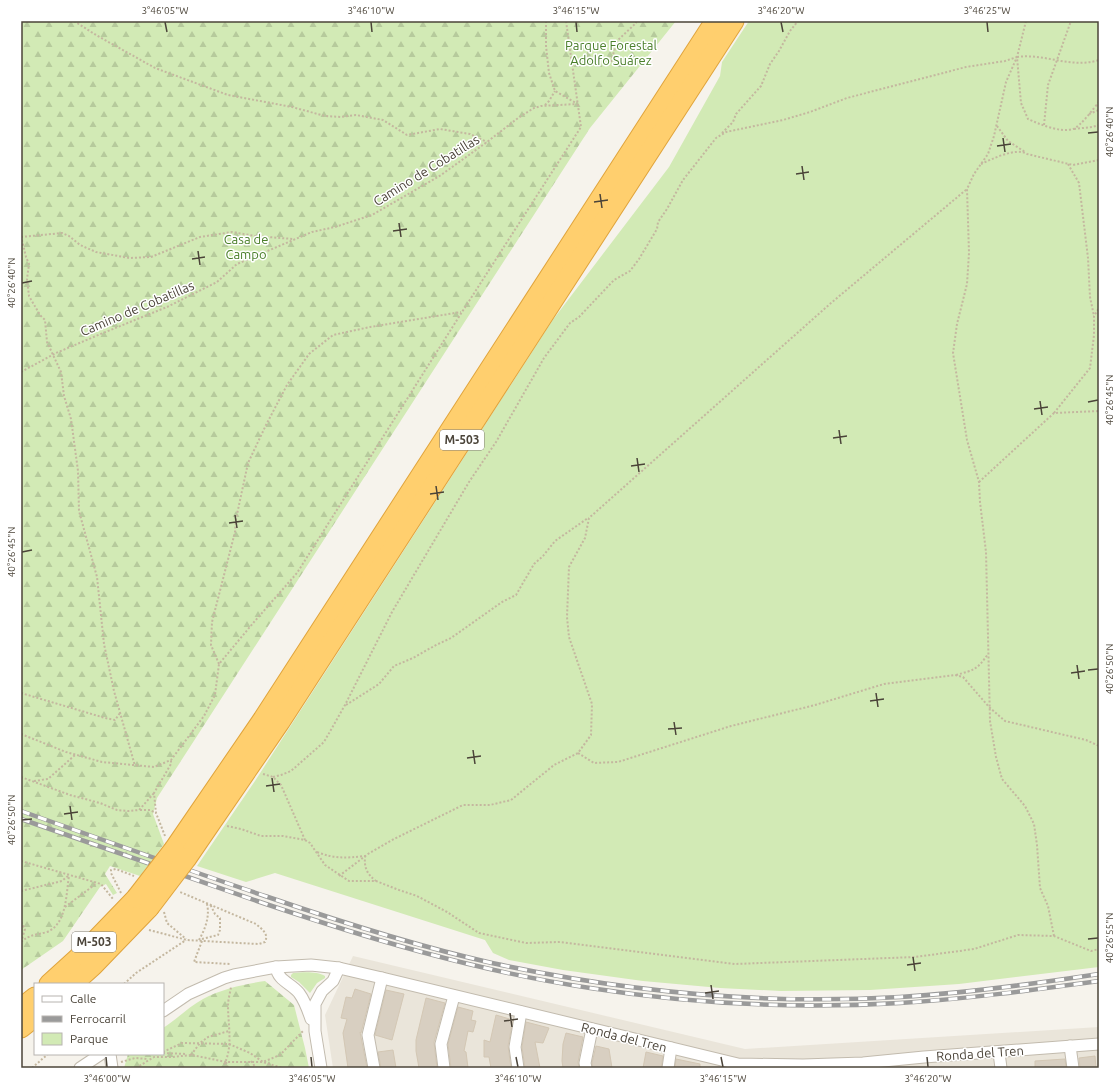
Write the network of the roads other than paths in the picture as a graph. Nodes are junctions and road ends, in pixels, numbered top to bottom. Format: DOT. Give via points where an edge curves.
graph roads {
  1 [pos="715,21"];
  2 [pos="734,21"];
  3 [pos="176,849"];
  4 [pos="149,904"];
  5 [pos="276,967"];
  6 [pos="339,968"];
  7 [pos="382,978"];
  8 [pos="50,983"];
  9 [pos="74,983"];
  10 [pos="454,996"];
  11 [pos="34,998"];
  12 [pos="21,1008"];
  13 [pos="164,1010"];
  14 [pos="522,1012"];
  15 [pos="34,1018"];
  16 [pos="314,1027"];
  17 [pos="21,1028"];
  18 [pos="592,1029"];
  19 [pos="1099,1044"];
  20 [pos="1070,1046"];
  21 [pos="671,1048"];
  22 [pos="999,1052"];
  23 [pos="100,1055"];
  24 [pos="925,1063"];
  25 [pos="738,1066"];
  26 [pos="864,1066"];
  27 [pos="804,1067"];
  28 [pos="80,1068"];
  29 [pos="321,1068"];
  30 [pos="374,1068"];
  31 [pos="444,1068"];
  32 [pos="518,1068"];
  33 [pos="586,1068"];
  34 [pos="668,1068"];
  35 [pos="1001,1068"];
  36 [pos="1073,1068"];
  1 -- 3 [label="highway, M-503"];
  2 -- 3 [label="highway, M-503" via="280,722"];
  3 -- 4 [label="highway, M-503, bridge"];
  4 -- 8 [label="highway, M-503" via="82,954"];
  4 -- 9 [label="highway, M-503" via="93,966"];
  5 -- 6 [label="street, Ronda del Tren" via="311,965"];
  5 -- 13 [label="street, Ronda del Tren" via="234,975 188,994"];
  5 -- 16 [label="street" via="280,978 304,999"];
  6 -- 7 [label="street, Ronda del Tren"];
  6 -- 16 [label="street" via="333,980 318,997"];
  7 -- 10 [label="street, Ronda del Tren"];
  7 -- 30 [label="street" via="368,1035"];
  10 -- 14 [label="street, Ronda del Tren"];
  10 -- 31 [label="street" via="441,1044"];
  11 -- 12 [label="highway"];
  14 -- 18 [label="street, Ronda del Tren"];
  14 -- 32 [label="street" via="515,1048"];
  15 -- 17 [label="highway"];
  16 -- 29 [label="street"];
  18 -- 21 [label="street, Ronda del Tren"];
  18 -- 33 [label="street"];
  19 -- 20 [label="street, Ronda del Tren"];
  20 -- 22 [label="street, Ronda del Tren"];
  20 -- 36 [label="street"];
  21 -- 25 [label="street, Ronda del Tren"];
  21 -- 34 [label="street"];
  22 -- 24 [label="street, Ronda del Tren"];
  22 -- 35 [label="street"];
  23 -- 28 [label="street"];
  24 -- 26 [label="street, Ronda del Tren"];
  25 -- 27 [label="street, Ronda del Tren"];
  26 -- 27 [label="street, Ronda del Tren"];
}
